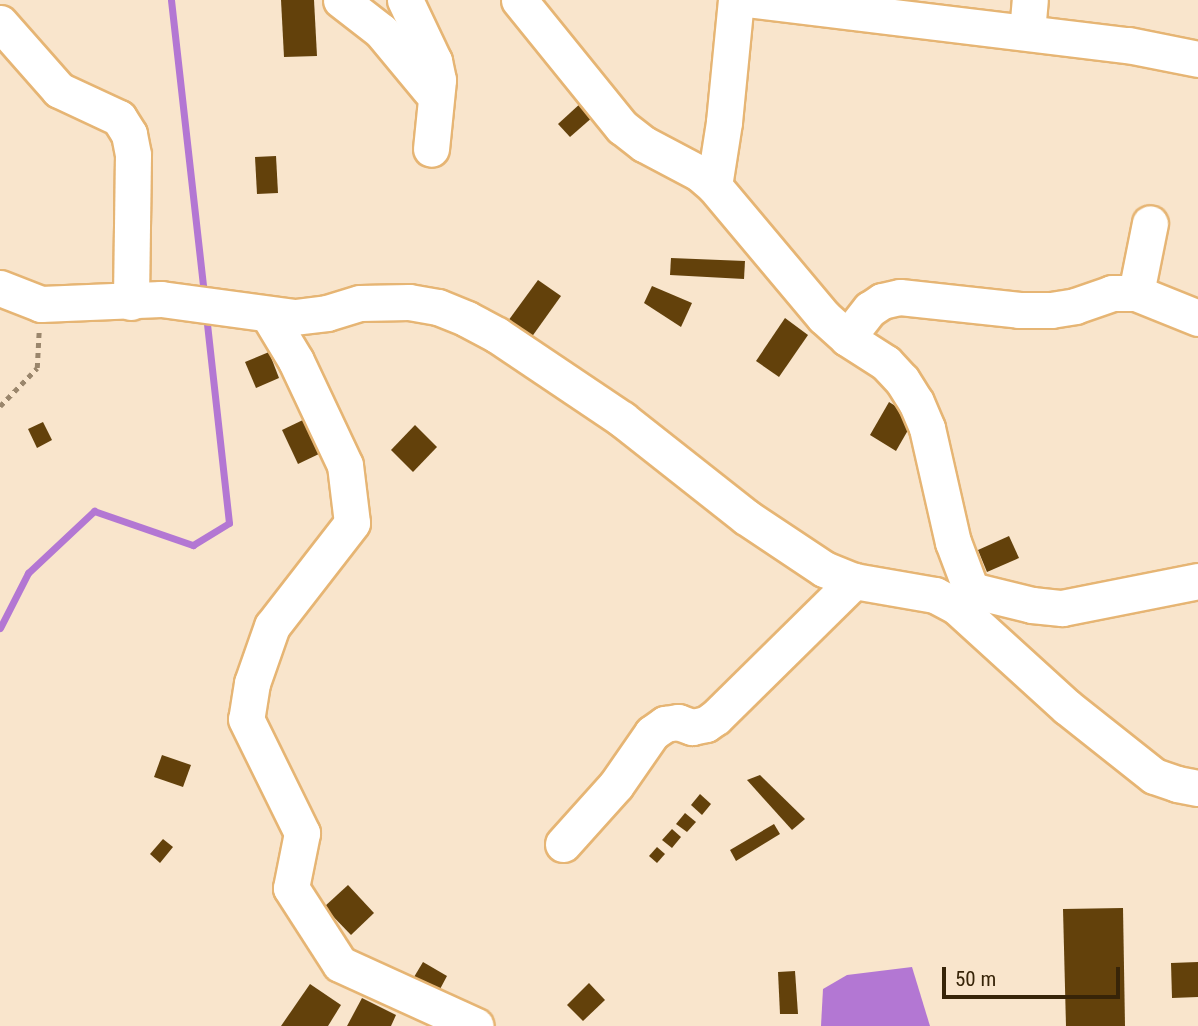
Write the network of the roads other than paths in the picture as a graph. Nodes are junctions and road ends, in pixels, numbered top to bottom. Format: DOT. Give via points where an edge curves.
graph roads {
  1 [pos="341,0"];
  2 [pos="405,0"];
  3 [pos="519,0"];
  4 [pos="736,0"];
  5 [pos="754,0"];
  6 [pos="1029,16"];
  7 [pos="0,23"];
  8 [pos="1198,59"];
  9 [pos="436,99"];
  10 [pos="430,149"];
  11 [pos="714,186"];
  12 [pos="1150,223"];
  13 [pos="0,288"];
  14 [pos="1136,293"];
  15 [pos="146,301"];
  16 [pos="269,316"];
  17 [pos="1198,318"];
  18 [pos="847,338"];
  19 [pos="854,581"];
  20 [pos="1198,581"];
  21 [pos="964,598"];
  22 [pos="1198,788"];
  23 [pos="563,844"];
  24 [pos="476,1026"];
  1 -- 9 [label="street" via="395,45"];
  2 -- 9 [label="street" via="434,61"];
  3 -- 11 [label="street" via="622,127"];
  4 -- 11 [label="street"];
  5 -- 6 [label="street"];
  6 -- 8 [label="street"];
  7 -- 15 [label="street" via="59,90 119,118 129,134"];
  9 -- 10 [label="street"];
  11 -- 18 [label="street" via="797,288"];
  12 -- 14 [label="street"];
  13 -- 15 [label="street" via="41,304"];
  14 -- 17 [label="street"];
  14 -- 18 [label="street" via="1112,293 1051,310 900,297 870,309"];
  15 -- 16 [label="street" via="216,304"];
  16 -- 19 [label="street" via="327,313 384,301 438,307 467,319 622,419 794,551"];
  16 -- 24 [label="street" via="296,361 345,465 352,523 272,626 252,683 246,719 302,833 291,888 340,964"];
  18 -- 21 [label="street" via="886,363 916,402 933,452"];
  19 -- 21 [label="street"];
  19 -- 23 [label="street" via="716,717 692,727 665,724 652,733 616,785"];
  20 -- 21 [label="street" via="1062,608"];
  21 -- 22 [label="street" via="1067,707 1154,776"];
}
